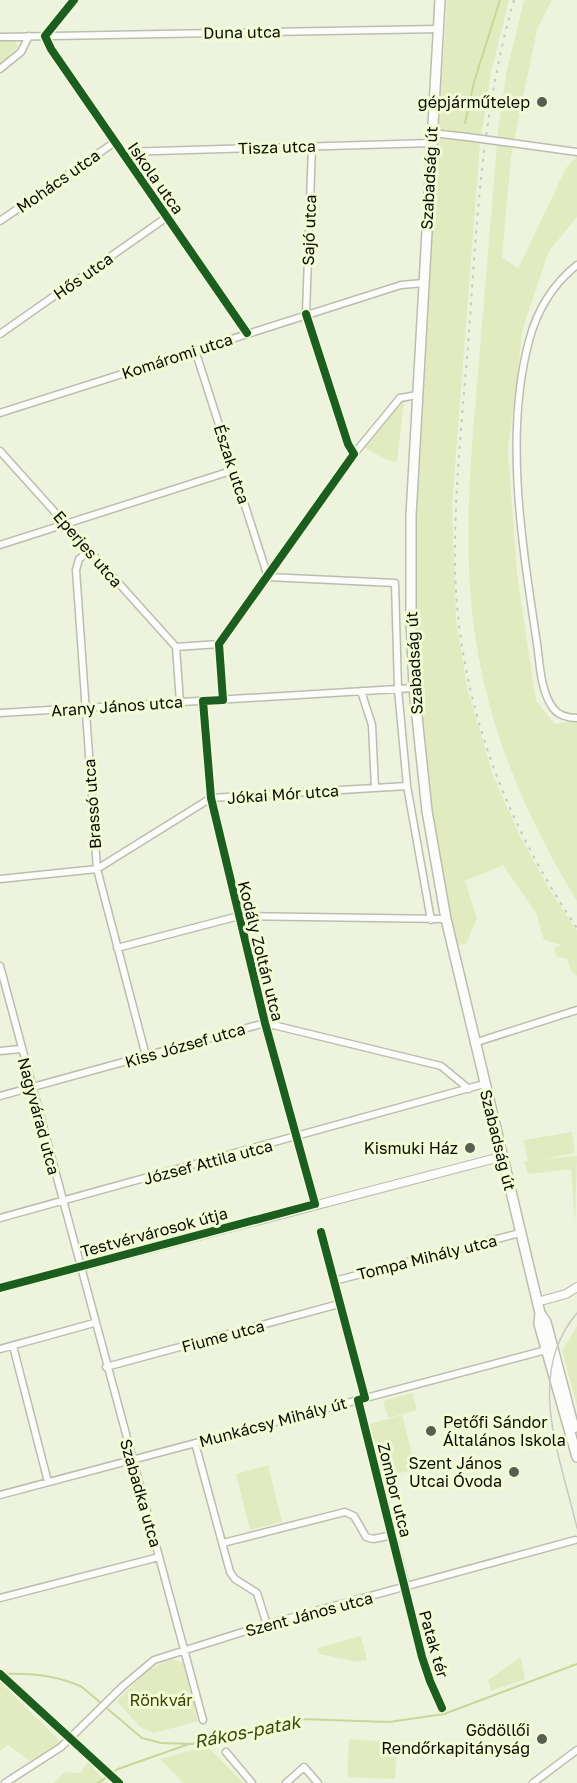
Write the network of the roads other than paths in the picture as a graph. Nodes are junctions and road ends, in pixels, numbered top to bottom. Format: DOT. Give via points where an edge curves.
graph roads {
  1 [pos="74,0"];
  2 [pos="440,0"];
  3 [pos="438,29"];
  4 [pos="29,36"];
  5 [pos="45,36"];
  6 [pos="0,37"];
  7 [pos="0,69"];
  8 [pos="432,138"];
  9 [pos="115,142"];
  10 [pos="312,146"];
  11 [pos="122,152"];
  12 [pos="577,152"];
  13 [pos="167,217"];
  14 [pos="0,221"];
  15 [pos="577,265"];
  16 [pos="424,283"];
  17 [pos="306,314"];
  18 [pos="247,333"];
  19 [pos="0,334"];
  20 [pos="195,350"];
  21 [pos="417,395"];
  22 [pos="0,413"];
  23 [pos="0,451"];
  24 [pos="354,454"];
  25 [pos="234,470"];
  26 [pos="67,524"];
  27 [pos="0,545"];
  28 [pos="89,551"];
  29 [pos="268,577"];
  30 [pos="219,644"];
  31 [pos="176,647"];
  32 [pos="414,688"];
  33 [pos="398,689"];
  34 [pos="361,691"];
  35 [pos="223,700"];
  36 [pos="203,701"];
  37 [pos="180,702"];
  38 [pos="84,708"];
  39 [pos="0,714"];
  40 [pos="577,718"];
  41 [pos="407,786"];
  42 [pos="375,788"];
  43 [pos="211,798"];
  44 [pos="97,869"];
  45 [pos="0,879"];
  46 [pos="239,916"];
  47 [pos="446,919"];
  48 [pos="431,920"];
  49 [pos="117,948"];
  50 [pos="0,966"];
  51 [pos="577,1010"];
  52 [pos="265,1023"];
  53 [pos="474,1043"];
  54 [pos="21,1049"];
  55 [pos="0,1051"];
  56 [pos="146,1056"];
  57 [pos="484,1084"];
  58 [pos="32,1088"];
  59 [pos="469,1089"];
  60 [pos="0,1096"];
  61 [pos="297,1138"];
  62 [pos="504,1156"];
  63 [pos="62,1201"];
  64 [pos="315,1204"];
  65 [pos="0,1218"];
  66 [pos="321,1232"];
  67 [pos="520,1233"];
  68 [pos="80,1266"];
  69 [pos="334,1281"];
  70 [pos="0,1287"];
  71 [pos="577,1287"];
  72 [pos="537,1302"];
  73 [pos="339,1304"];
  74 [pos="540,1313"];
  75 [pos="94,1323"];
  76 [pos="13,1346"];
  77 [pos="0,1349"];
  78 [pos="546,1350"];
  79 [pos="106,1367"];
  80 [pos="362,1399"];
  81 [pos="577,1439"];
  82 [pos="195,1443"];
  83 [pos="577,1457"];
  84 [pos="131,1460"];
  85 [pos="48,1482"];
  86 [pos="0,1495"];
  87 [pos="393,1535"];
  88 [pos="575,1540"];
  89 [pos="223,1543"];
  90 [pos="159,1557"];
  91 [pos="406,1587"];
  92 [pos="0,1598"];
  93 [pos="267,1625"];
  94 [pos="184,1649"];
  95 [pos="0,1674"];
  96 [pos="203,1720"];
  97 [pos="71,1739"];
  98 [pos="577,1750"];
  99 [pos="226,1752"];
  100 [pos="5,1783"];
  101 [pos="118,1783"];
  102 [pos="252,1783"];
  103 [pos="286,1783"];
  104 [pos="318,1783"];
  105 [pos="533,1783"];
  1 -- 5 [label="street"];
  2 -- 3 [label="main road, Szabadság út"];
  3 -- 5 [label="street, Duna utca"];
  3 -- 8 [label="main road, Szabadság út"];
  4 -- 5 [label="street, Duna utca"];
  4 -- 6 [label="street, Duna utca"];
  4 -- 7 [label="street" via="21,52"];
  5 -- 9 [label="street, Iskola utca"];
  8 -- 10 [label="street, Tisza utca"];
  8 -- 12 [label="street, Tisza utca, bridge" via="467,137"];
  8 -- 16 [label="main road, Szabadság út"];
  9 -- 11 [label="street, Iskola utca"];
  9 -- 14 [label="street, Mohács utca"];
  10 -- 11 [label="street, Tisza utca"];
  10 -- 17 [label="street, Sajó utca"];
  11 -- 13 [label="street, Iskola utca"];
  13 -- 18 [label="street, Iskola utca"];
  13 -- 19 [label="street, Hős utca"];
  15 -- 40 [label="street" via="559,281 536,319 524,362 517,427 528,580 544,687 555,710"];
  16 -- 17 [label="street, Komáromi utca" via="401,285"];
  16 -- 21 [label="main road, Szabadság út"];
  17 -- 18 [label="street, Komáromi utca"];
  17 -- 24 [label="street, Sajó utca"];
  18 -- 20 [label="street, Komáromi utca"];
  20 -- 22 [label="street, Komáromi utca"];
  20 -- 25 [label="street, Észak utca"];
  21 -- 24 [label="street" via="400,398"];
  21 -- 32 [label="main road, Szabadság út" via="410,550"];
  23 -- 26 [label="street, Eperjes utca"];
  24 -- 29 [label="street"];
  25 -- 26 [label="street"];
  25 -- 29 [label="street, Észak utca"];
  26 -- 27 [label="street"];
  26 -- 28 [label="street, Eperjes utca"];
  28 -- 31 [label="street, Eperjes utca"];
  28 -- 38 [label="street, Brassó utca" via="79,559 76,570"];
  29 -- 30 [label="street"];
  29 -- 33 [label="street, Szabadság út" via="395,583"];
  30 -- 31 [label="street"];
  30 -- 35 [label="street"];
  31 -- 37 [label="street"];
  32 -- 33 [label="street, Arany János utca"];
  32 -- 47 [label="main road, Szabadság út" via="426,801"];
  33 -- 34 [label="street, Arany János utca"];
  33 -- 41 [label="street, Szabadság út"];
  34 -- 35 [label="street, Arany János utca"];
  34 -- 42 [label="street" via="372,724"];
  35 -- 36 [label="street, Arany János utca"];
  36 -- 37 [label="street, Arany János utca"];
  36 -- 43 [label="street, Kodály Zoltán utca"];
  37 -- 38 [label="street, Arany János utca"];
  38 -- 39 [label="street, Arany János utca"];
  38 -- 44 [label="street, Brassó utca"];
  41 -- 42 [label="street, Jókai Mór utca"];
  41 -- 48 [label="street, Szabadság út"];
  42 -- 43 [label="street, Jókai Mór utca"];
  43 -- 44 [label="street, Jókai Mór utca"];
  43 -- 46 [label="street, Kodály Zoltán utca"];
  44 -- 45 [label="street, Jókai Mór utca"];
  44 -- 49 [label="street, Brassó utca"];
  46 -- 48 [label="street"];
  46 -- 49 [label="street"];
  46 -- 52 [label="street, Kodály Zoltán utca"];
  47 -- 48 [label="street"];
  47 -- 53 [label="main road, Szabadság út"];
  49 -- 56 [label="street, Brassó utca"];
  50 -- 54 [label="street, Nagyvárad utca"];
  51 -- 53 [label="street"];
  52 -- 56 [label="street, Kiss József utca"];
  52 -- 59 [label="street, Kiss József utca" via="441,1066"];
  52 -- 61 [label="street, Kodály Zoltán utca"];
  53 -- 57 [label="main road, Szabadság út"];
  54 -- 55 [label="street"];
  54 -- 58 [label="street, Nagyvárad utca"];
  56 -- 58 [label="street, Kiss József utca"];
  57 -- 59 [label="street, József Attila utca"];
  57 -- 62 [label="main road, Szabadság út"];
  58 -- 60 [label="street, Kiss József utca"];
  58 -- 63 [label="street, Nagyvárad utca"];
  59 -- 61 [label="street, József Attila utca"];
  61 -- 63 [label="street, József Attila utca"];
  61 -- 64 [label="street, Kodály Zoltán utca"];
  62 -- 64 [label="street, Testvérvárosok útja"];
  62 -- 67 [label="main road, Szabadság út"];
  63 -- 65 [label="street, József Attila utca"];
  63 -- 68 [label="street, Nagyvárad utca"];
  64 -- 68 [label="street, Testvérvárosok útja"];
  66 -- 69 [label="street, Zombor utca"];
  67 -- 69 [label="street, Tompa Mihály utca"];
  67 -- 72 [label="main road, Szabadság út"];
  68 -- 70 [label="street, Testvérvárosok útja"];
  68 -- 75 [label="street, Szabadka utca"];
  69 -- 73 [label="street, Zombor utca"];
  71 -- 72 [label="street"];
  72 -- 74 [label="main road, Szabadság út"];
  73 -- 79 [label="street, Fiume utca"];
  73 -- 80 [label="street, Zombor utca"];
  74 -- 78 [label="main road, Szabadság út"];
  74 -- 81 [label="main road, Szabadság út" via="546,1322"];
  75 -- 76 [label="street"];
  75 -- 79 [label="street, Szabadka utca"];
  76 -- 77 [label="street"];
  76 -- 85 [label="street"];
  78 -- 80 [label="street, Munkácsy Mihály út"];
  78 -- 83 [label="main road, Szabadság út"];
  79 -- 84 [label="street, Szabadka utca"];
  80 -- 82 [label="street, Munkácsy Mihály út"];
  80 -- 87 [label="street, Zombor utca"];
  82 -- 84 [label="street, Munkácsy Mihály út"];
  82 -- 89 [label="street"];
  84 -- 85 [label="street, Munkácsy Mihály út"];
  84 -- 90 [label="street, Szabadka utca"];
  85 -- 86 [label="street, Munkácsy Mihály út"];
  87 -- 89 [label="street" via="369,1538 352,1514 345,1512"];
  87 -- 91 [label="street, Zombor utca"];
  88 -- 91 [label="street, Szent János utca"];
  89 -- 93 [label="street" via="231,1575 257,1593"];
  90 -- 92 [label="street"];
  90 -- 94 [label="street, Szabadka utca"];
  91 -- 93 [label="street, Szent János utca"];
  93 -- 94 [label="street, Szent János utca"];
  94 -- 96 [label="street, Szabadka utca"];
  94 -- 97 [label="street, Szent János utca" via="154,1660"];
  95 -- 97 [label="street"];
  97 -- 100 [label="street, Szent János utca"];
  97 -- 101 [label="street"];
  98 -- 105 [label="street"];
  99 -- 102 [label="street"];
  103 -- 104 [label="street" via="304,1767"];
}
